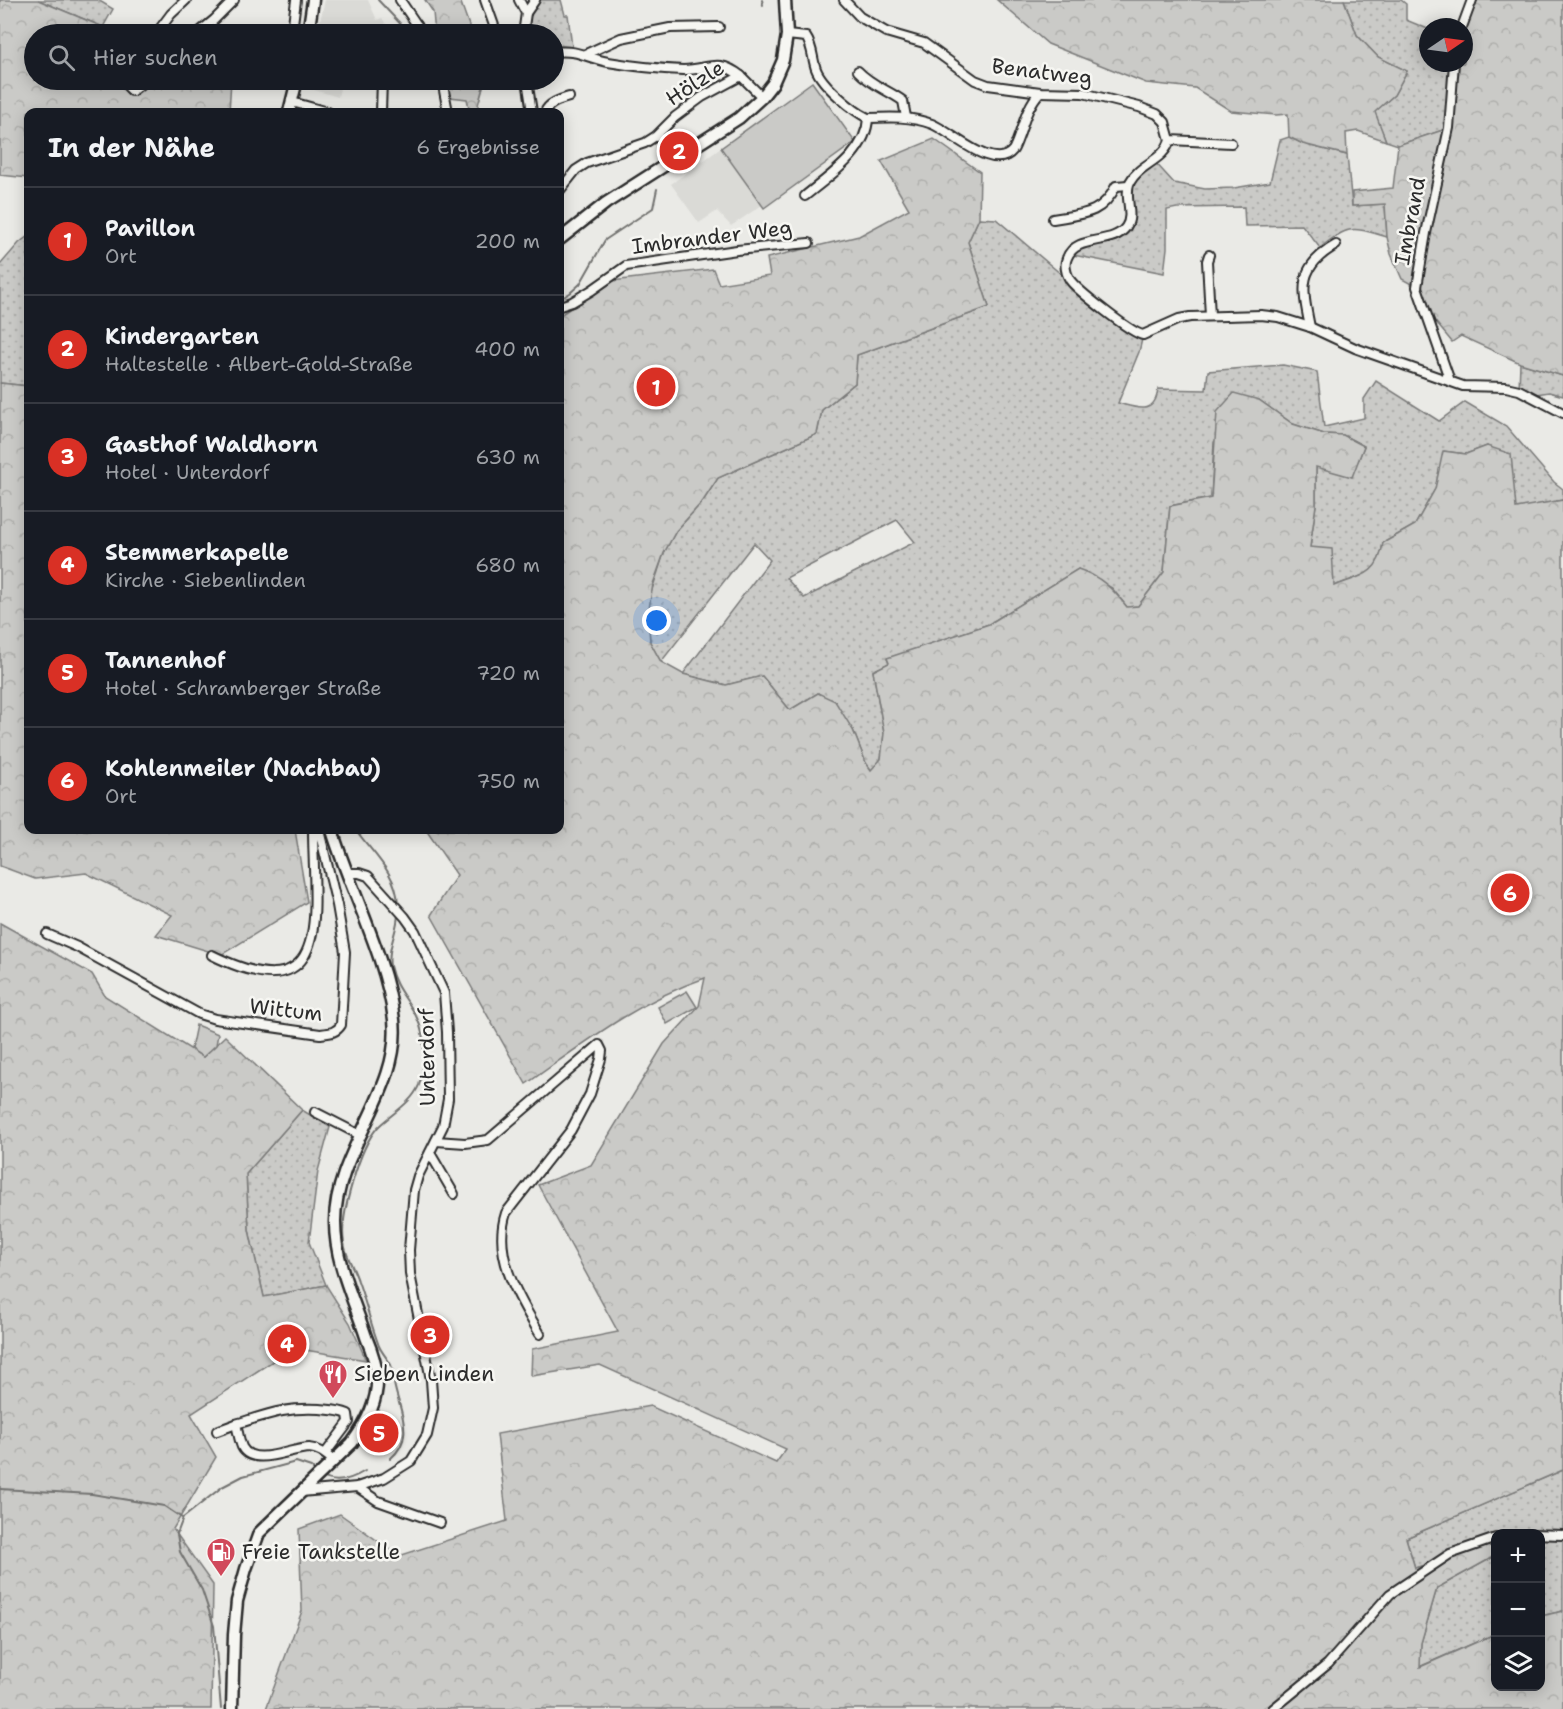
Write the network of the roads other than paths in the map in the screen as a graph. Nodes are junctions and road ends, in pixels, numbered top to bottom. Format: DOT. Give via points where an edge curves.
graph roads {
  1 [pos="186,0"];
  2 [pos="234,0"];
  3 [pos="296,0"];
  4 [pos="313,0"];
  5 [pos="400,0"];
  6 [pos="485,0"];
  7 [pos="519,0"];
  8 [pos="535,0"];
  9 [pos="785,0"];
  10 [pos="844,0"];
  11 [pos="1472,0"];
  12 [pos="526,13"];
  13 [pos="1465,18"];
  14 [pos="164,24"];
  15 [pos="209,24"];
  16 [pos="293,24"];
  17 [pos="309,24"];
  18 [pos="410,24"];
  19 [pos="493,24"];
  20 [pos="524,24"];
  21 [pos="719,27"];
  22 [pos="787,35"];
  23 [pos="564,51"];
  24 [pos="586,54"];
  25 [pos="858,71"];
  26 [pos="1453,72"];
  27 [pos="741,76"];
  28 [pos="294,90"];
  29 [pos="382,90"];
  30 [pos="444,90"];
  31 [pos="529,90"];
  32 [pos="1040,92"];
  33 [pos="569,97"];
  34 [pos="762,97"];
  35 [pos="290,107"];
  36 [pos="381,108"];
  37 [pos="447,108"];
  38 [pos="531,108"];
  39 [pos="548,108"];
  40 [pos="906,117"];
  41 [pos="868,118"];
  42 [pos="1170,140"];
  43 [pos="1230,143"];
  44 [pos="564,185"];
  45 [pos="1128,186"];
  46 [pos="805,196"];
  47 [pos="1053,219"];
  48 [pos="564,236"];
  49 [pos="809,243"];
  50 [pos="1335,245"];
  51 [pos="1209,255"];
  52 [pos="564,305"];
  53 [pos="1210,316"];
  54 [pos="1310,327"];
  55 [pos="1450,381"];
  56 [pos="1563,413"];
  57 [pos="313,834"];
  58 [pos="320,834"];
  59 [pos="333,834"];
  60 [pos="347,873"];
  61 [pos="47,934"];
  62 [pos="212,955"];
  63 [pos="315,1112"];
  64 [pos="360,1135"];
  65 [pos="436,1141"];
  66 [pos="430,1153"];
  67 [pos="454,1194"];
  68 [pos="540,1334"];
  69 [pos="236,1424"];
  70 [pos="217,1431"];
  71 [pos="328,1461"];
  72 [pos="357,1486"];
  73 [pos="300,1492"];
  74 [pos="440,1523"];
  75 [pos="1545,1533"];
  76 [pos="1563,1534"];
  77 [pos="1491,1540"];
  78 [pos="232,1709"];
  79 [pos="1273,1709"];
  1 -- 14 [label="street"];
  2 -- 15 [label="street"];
  3 -- 16 [label="street"];
  4 -- 17 [label="main road"];
  5 -- 18 [label="street"];
  6 -- 19 [label="street"];
  7 -- 12 [label="street"];
  8 -- 12 [label="street"];
  9 -- 22 [label="main road"];
  10 -- 32 [label="street, Benatweg" via="860,17 886,32 924,44 975,80 988,86"];
  11 -- 13 [label="street"];
  12 -- 20 [label="street"];
  21 -- 24 [label="street" via="670,28 621,38"];
  22 -- 34 [label="main road" via="783,60"];
  22 -- 41 [label="street" via="806,37 822,80 857,113"];
  23 -- 24 [label="street"];
  24 -- 27 [label="street" via="607,62 685,70 718,65 730,67"];
  25 -- 40 [label="street" via="870,83 903,101"];
  26 -- 55 [label="street, Imbrand" via="1449,128 1417,286"];
  27 -- 34 [label="street, Hölzle"];
  27 -- 44 [label="street, Hölzle" via="694,102 645,143 587,163"];
  28 -- 35 [label="main road"];
  29 -- 36 [label="street"];
  30 -- 37 [label="street"];
  31 -- 38 [label="street"];
  32 -- 40 [label="street" via="1032,102 1013,150 1003,157 991,158 932,124"];
  32 -- 42 [label="street, Benatweg" via="1083,93 1139,107 1165,122"];
  33 -- 39 [label="street"];
  34 -- 48 [label="main road" via="740,118 606,203"];
  40 -- 41 [label="street"];
  41 -- 46 [label="street" via="868,128 852,154"];
  42 -- 43 [label="street"];
  42 -- 45 [label="street" via="1163,154 1136,173"];
  45 -- 47 [label="street" via="1116,186 1105,205 1091,212"];
  45 -- 53 [label="street" via="1126,228 1073,248 1065,264 1071,282 1138,334 1179,319"];
  49 -- 52 [label="street, Imbrander Weg" via="626,266"];
  50 -- 54 [label="street" via="1319,254 1306,274 1304,301"];
  51 -- 53 [label="street"];
  53 -- 54 [label="street" via="1261,315"];
  54 -- 55 [label="street" via="1356,348"];
  55 -- 56 [label="street" via="1463,386 1519,390"];
  57 -- 62 [label="street" via="315,924 303,959 287,972 267,973 252,972"];
  58 -- 61 [label="street, Wittum" via="345,952 341,1025 332,1033 226,1021 199,1014"];
  59 -- 60 [label="main road"];
  60 -- 64 [label="main road" via="378,957 394,1023 386,1078"];
  60 -- 65 [label="street, Unterdorf" via="368,876 403,915 444,993 450,1083 446,1116"];
  63 -- 64 [label="street"];
  64 -- 71 [label="main road" via="340,1182 335,1212 336,1244 378,1378 373,1406 364,1426 352,1443"];
  65 -- 66 [label="street, Unterdorf"];
  65 -- 68 [label="street" via="488,1140 599,1045 601,1059 581,1114 502,1223 501,1242 507,1269"];
  66 -- 67 [label="street"];
  66 -- 72 [label="street, Unterdorf" via="414,1190 409,1259 433,1408 427,1435 411,1461 384,1478"];
  69 -- 70 [label="street"];
  69 -- 71 [label="street" via="243,1448 250,1455 266,1457 308,1448"];
  69 -- 71 [label="street" via="282,1410 341,1411 348,1414 349,1422"];
  71 -- 73 [label="main road"];
  72 -- 73 [label="street, Unterdorf"];
  72 -- 74 [label="street" via="378,1501"];
  73 -- 78 [label="main road" via="259,1533 246,1569 235,1617"];
  75 -- 76 [label="street"];
  77 -- 79 [label="street" via="1450,1554 1390,1594 1328,1664"];
}
